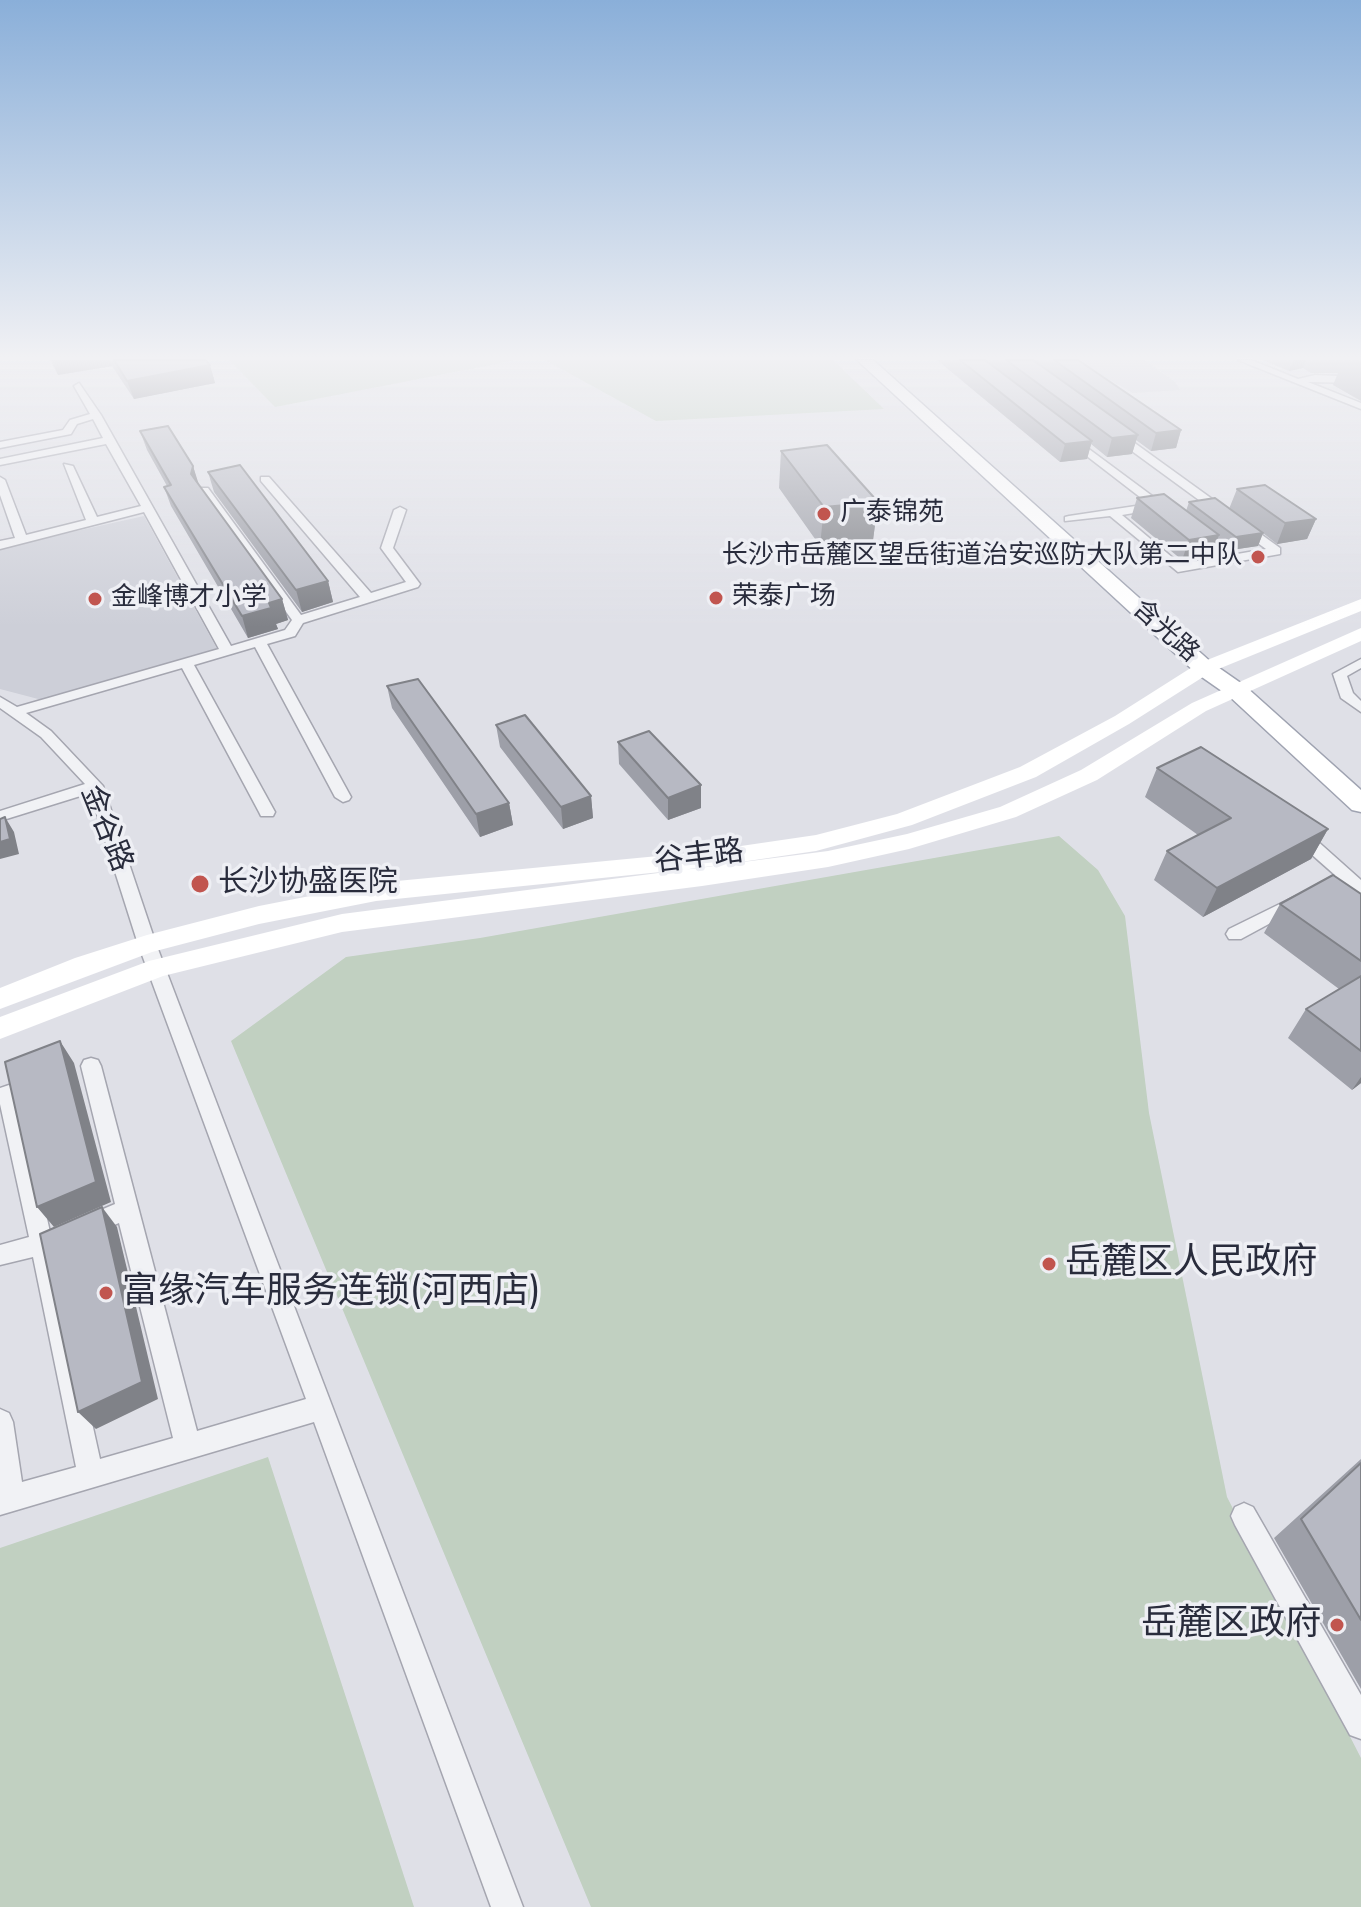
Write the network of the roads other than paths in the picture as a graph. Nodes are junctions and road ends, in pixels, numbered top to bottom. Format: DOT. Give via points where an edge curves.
graph roads {
  1 [pos="65,449"];
  2 [pos="115,449"];
  3 [pos="966,449"];
  4 [pos="988,449"];
  5 [pos="1084,449"];
  6 [pos="1136,449"];
  7 [pos="0,462"];
  8 [pos="68,466"];
  9 [pos="265,479"];
  10 [pos="0,480"];
  11 [pos="204,490"];
  12 [pos="1157,505"];
  13 [pos="147,508"];
  14 [pos="400,510"];
  15 [pos="1112,512"];
  16 [pos="1169,514"];
  17 [pos="1069,519"];
  18 [pos="93,522"];
  19 [pos="22,540"];
  20 [pos="0,545"];
  21 [pos="1216,549"];
  22 [pos="1228,558"];
  23 [pos="368,598"];
  24 [pos="1361,604"];
  25 [pos="298,620"];
  26 [pos="1361,634"];
  27 [pos="259,642"];
  28 [pos="227,651"];
  29 [pos="186,663"];
  30 [pos="1361,663"];
  31 [pos="1213,665"];
  32 [pos="1244,687"];
  33 [pos="0,701"];
  34 [pos="1361,708"];
  35 [pos="15,712"];
  36 [pos="1361,780"];
  37 [pos="95,786"];
  38 [pos="343,797"];
  39 [pos="1361,804"];
  40 [pos="267,812"];
  41 [pos="0,816"];
  42 [pos="1282,820"];
  43 [pos="1347,876"];
  44 [pos="1361,891"];
  45 [pos="1235,934"];
  46 [pos="147,944"];
  47 [pos="158,968"];
  48 [pos="0,999"];
  49 [pos="0,1028"];
  50 [pos="91,1066"];
  51 [pos="0,1096"];
  52 [pos="127,1209"];
  53 [pos="41,1247"];
  54 [pos="0,1255"];
  55 [pos="322,1407"];
  56 [pos="0,1422"];
  57 [pos="188,1446"];
  58 [pos="91,1476"];
  59 [pos="6,1501"];
  60 [pos="1244,1516"];
  61 [pos="1361,1724"];
  62 [pos="507,1907"];
  1 -- 7 [label="street"];
  2 -- 13 [label="street"];
  3 -- 31 [label="main road, 含光路"];
  4 -- 17 [label="main road, 含光路"];
  5 -- 12 [label="street"];
  6 -- 22 [label="street" via="1276,551"];
  8 -- 18 [label="street"];
  9 -- 23 [label="street"];
  10 -- 19 [label="street"];
  11 -- 25 [label="street"];
  12 -- 15 [label="street"];
  12 -- 16 [label="street"];
  13 -- 18 [label="street"];
  13 -- 28 [label="street"];
  14 -- 23 [label="street" via="387,548 414,584"];
  15 -- 17 [label="street"];
  15 -- 22 [label="street" via="1178,568"];
  17 -- 31 [label="main road, 含光路"];
  18 -- 19 [label="street"];
  19 -- 20 [label="street"];
  21 -- 22 [label="street"];
  23 -- 25 [label="street"];
  24 -- 31 [label="street, 谷丰路"];
  25 -- 27 [label="street" via="290,633"];
  26 -- 32 [label="street, 谷丰路"];
  27 -- 28 [label="street"];
  27 -- 38 [label="street"];
  28 -- 29 [label="street"];
  29 -- 35 [label="street"];
  29 -- 40 [label="street"];
  30 -- 34 [label="street" via="1340,674 1346,695"];
  31 -- 32 [label="main road, 含光路"];
  31 -- 46 [label="street, 谷丰路" via="1028,772 904,820 831,839 700,860 376,892"];
  32 -- 36 [label="main road, 含光路"];
  32 -- 39 [label="main road, 含光路"];
  32 -- 47 [label="street, 谷丰路" via="1199,707 1089,775 1008,812 909,841 702,878 342,923"];
  33 -- 35 [label="street, 金谷路"];
  35 -- 37 [label="street, 金谷路" via="46,734"];
  37 -- 41 [label="street"];
  37 -- 46 [label="street, 金谷路"];
  42 -- 43 [label="street"];
  43 -- 44 [label="street"];
  43 -- 45 [label="street"];
  46 -- 47 [label="street, 金谷路"];
  46 -- 48 [label="street, 谷丰路"];
  47 -- 49 [label="street, 谷丰路"];
  47 -- 55 [label="street, 金谷路"];
  50 -- 52 [label="street"];
  51 -- 53 [label="street" via="9,1093"];
  52 -- 53 [label="street"];
  52 -- 57 [label="street"];
  53 -- 54 [label="street"];
  53 -- 58 [label="street"];
  55 -- 57 [label="street"];
  55 -- 62 [label="street, 金谷路"];
  56 -- 59 [label="street"];
  57 -- 58 [label="street"];
  58 -- 59 [label="street"];
  60 -- 61 [label="street"];
}
